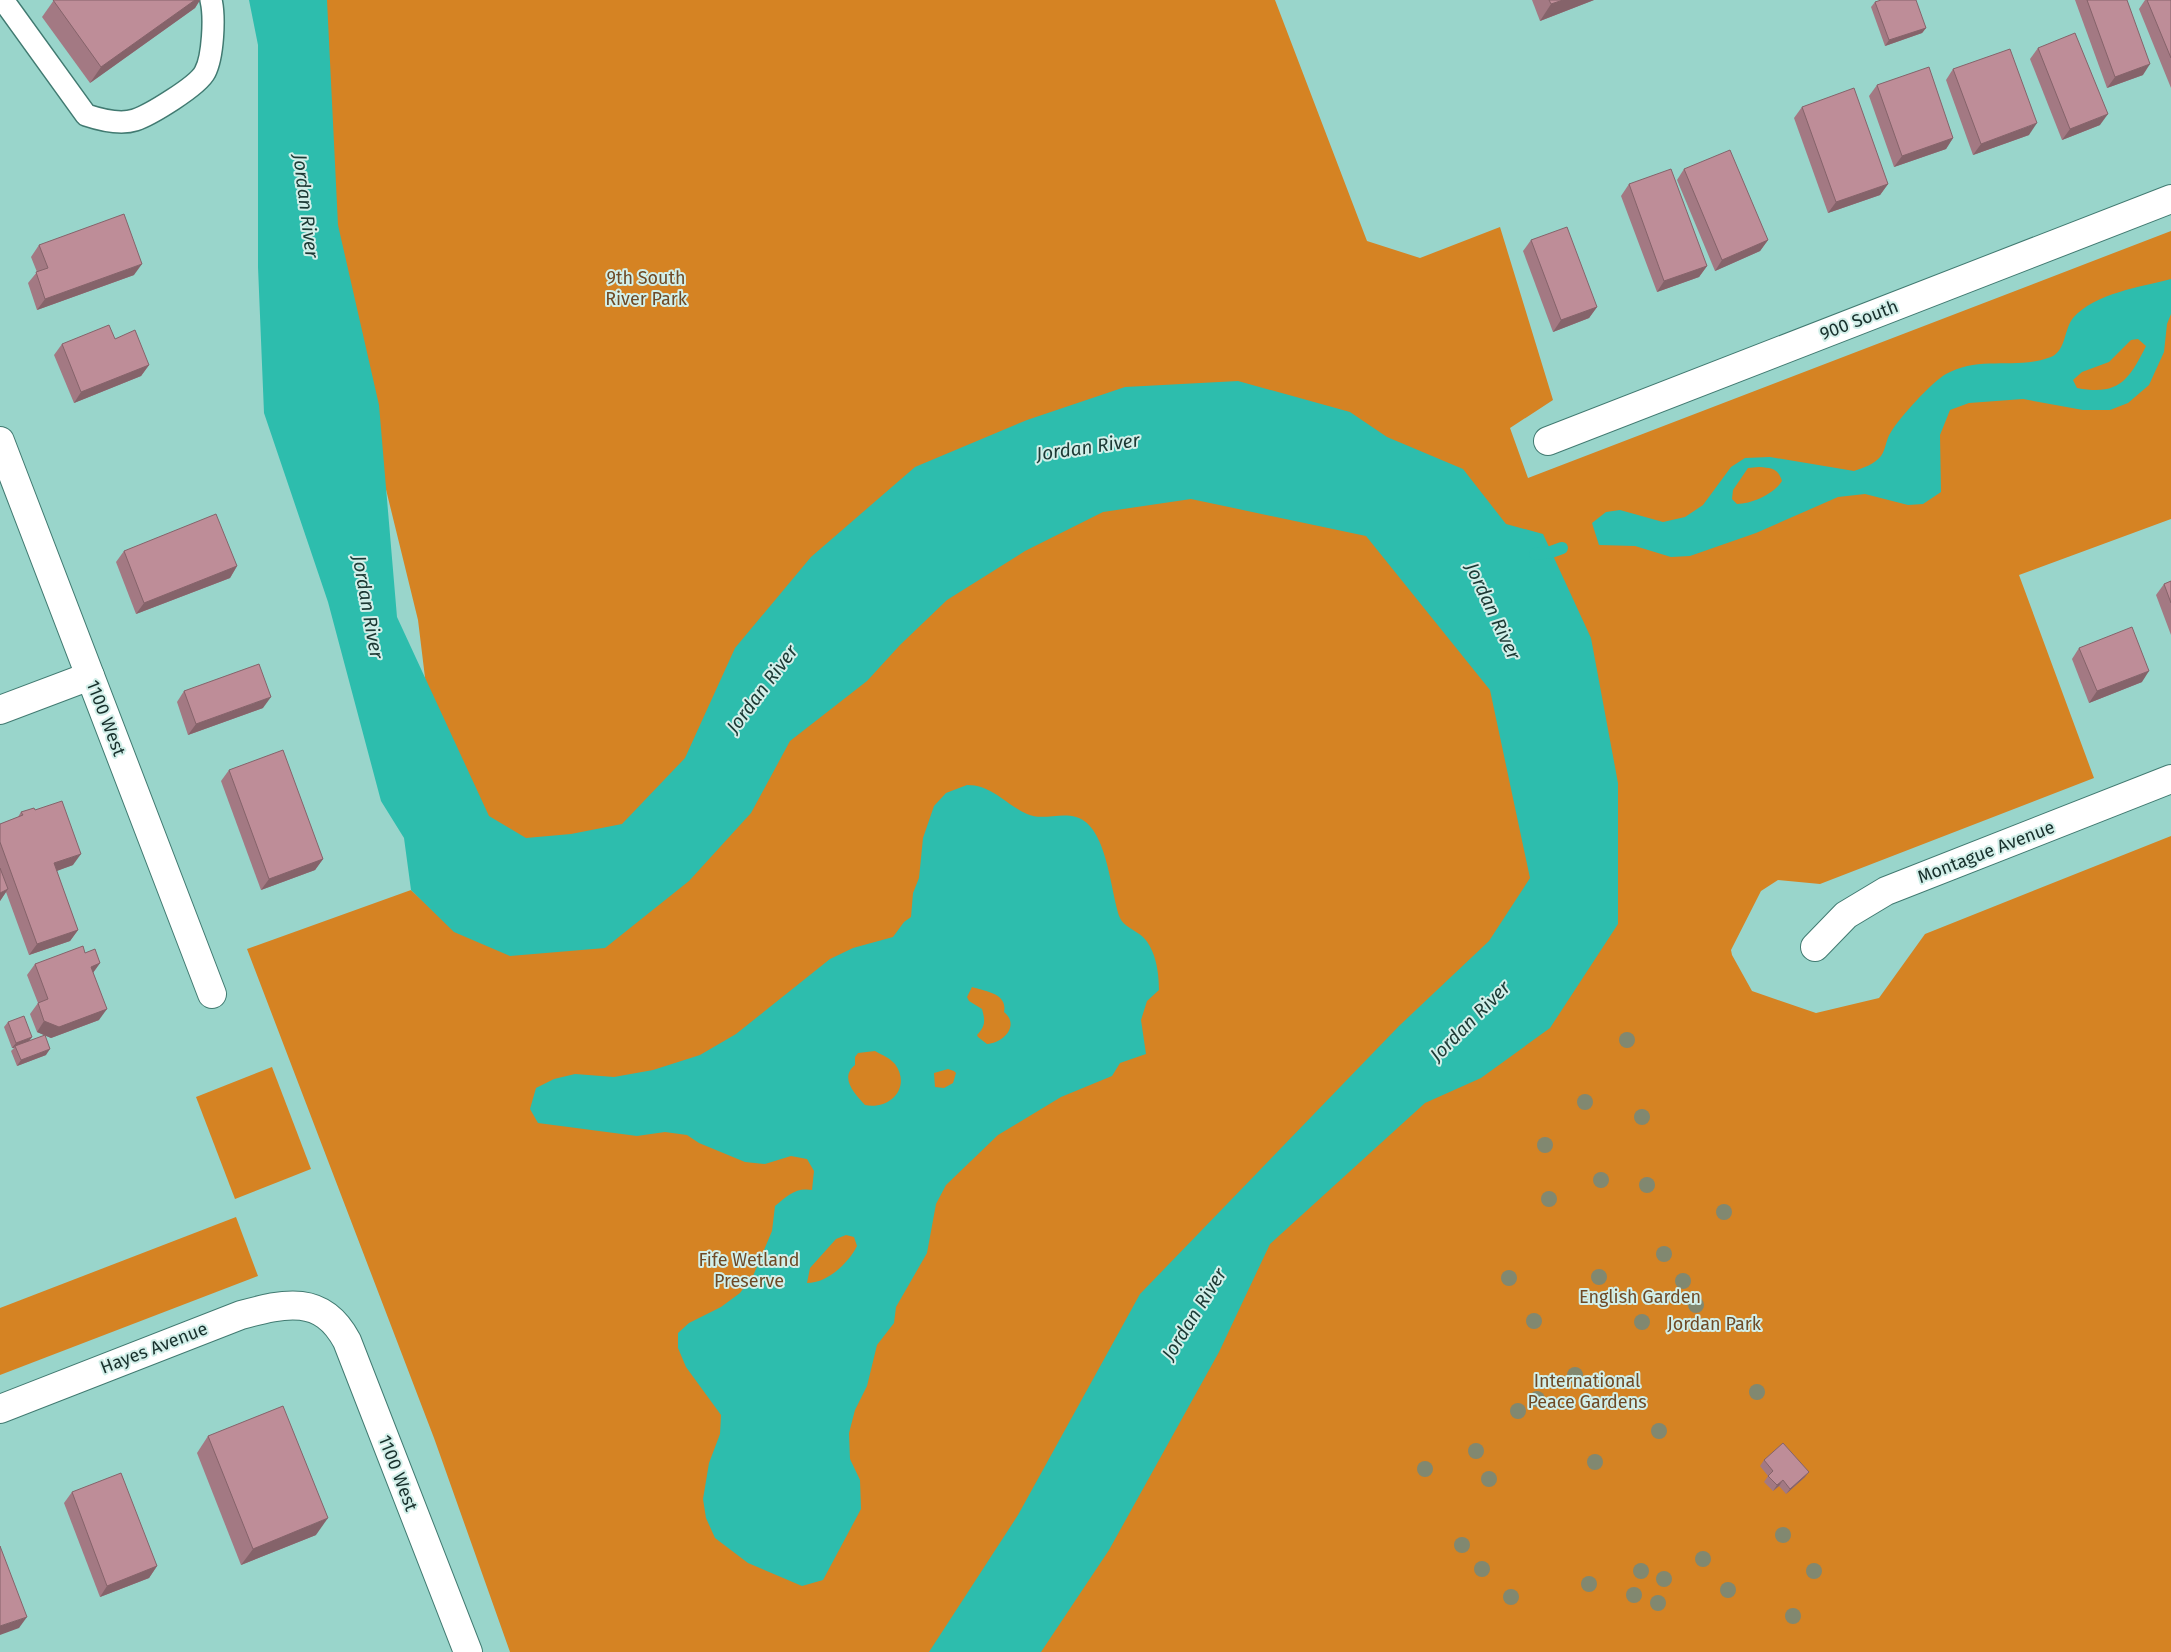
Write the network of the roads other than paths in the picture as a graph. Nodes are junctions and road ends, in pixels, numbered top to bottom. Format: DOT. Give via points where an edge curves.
graph roads {
  1 [pos="3,0"];
  2 [pos="211,0"];
  3 [pos="2171,199"];
  4 [pos="1548,441"];
  5 [pos="0,442"];
  6 [pos="90,676"];
  7 [pos="0,710"];
  8 [pos="2171,779"];
  9 [pos="1815,947"];
  10 [pos="212,994"];
  11 [pos="312,1307"];
  12 [pos="0,1409"];
  13 [pos="468,1652"];
  1 -- 2 [label="lane" via="86,115 106,122 135,120 188,90 205,72 212,41 214,12"];
  3 -- 4 [label="street, 900 South"];
  5 -- 6 [label="street, 1100 West"];
  6 -- 7 [label="street"];
  6 -- 10 [label="street, 1100 West"];
  8 -- 9 [label="street, Montague Avenue" via="1886,891 1846,915"];
  11 -- 12 [label="street, Hayes Avenue" via="282,1305 240,1315"];
  11 -- 13 [label="street, 1100 West" via="324,1312 346,1341"];
}
